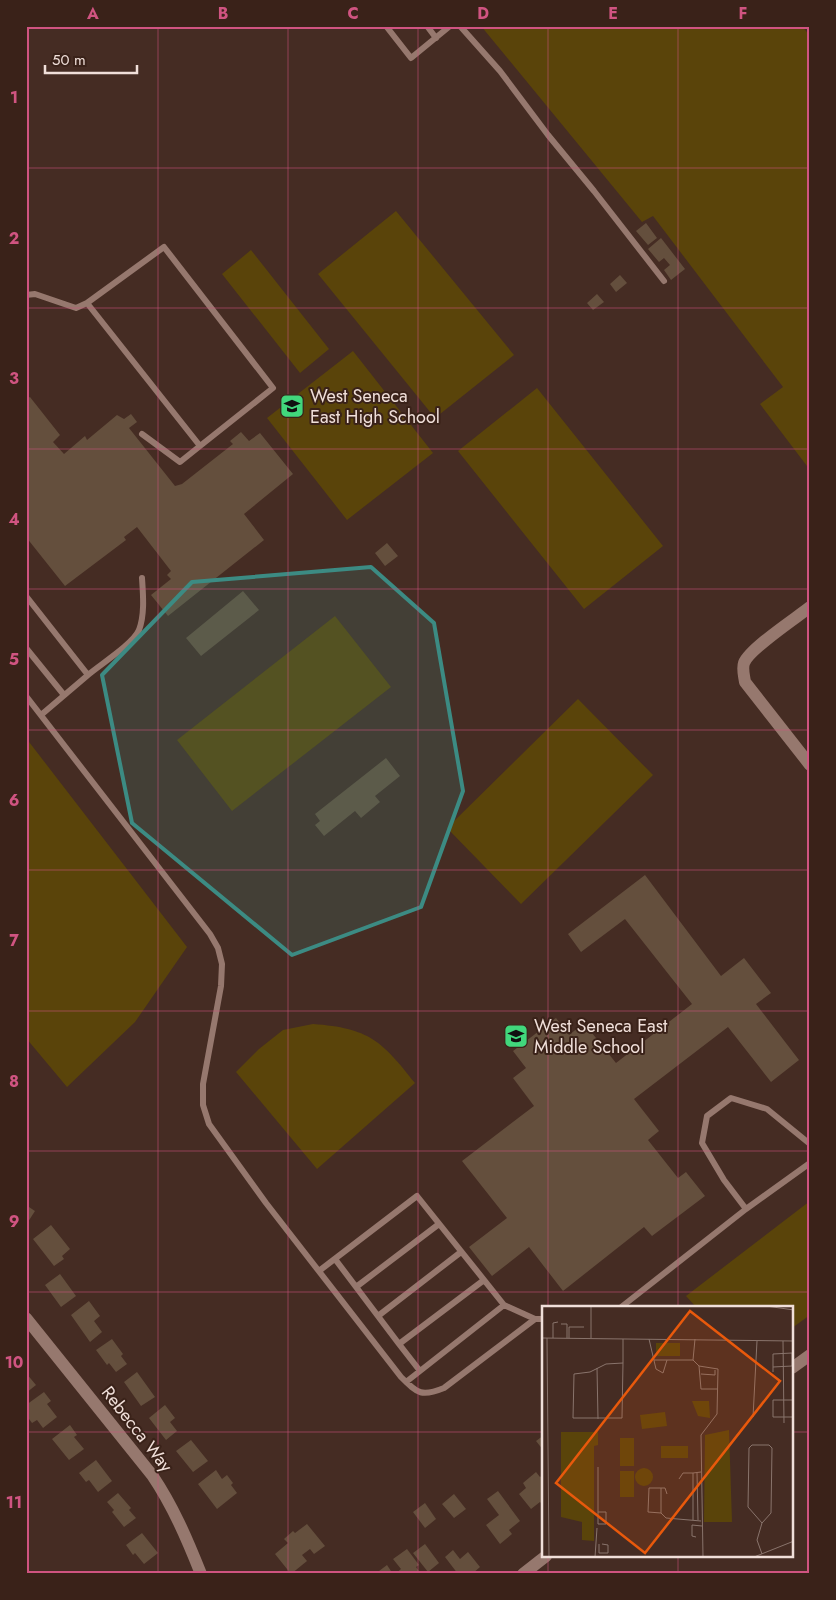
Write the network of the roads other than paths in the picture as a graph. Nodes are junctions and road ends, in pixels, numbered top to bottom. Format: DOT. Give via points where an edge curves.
graph roads {
  1 [pos="386,26"];
  2 [pos="427,26"];
  3 [pos="450,26"];
  4 [pos="460,26"];
  5 [pos="436,38"];
  6 [pos="664,281"];
  7 [pos="26,295"];
  8 [pos="87,303"];
  9 [pos="142,434"];
  10 [pos="200,446"];
  11 [pos="142,578"];
  12 [pos="26,596"];
  13 [pos="810,607"];
  14 [pos="26,648"];
  15 [pos="88,675"];
  16 [pos="64,695"];
  17 [pos="26,696"];
  18 [pos="41,714"];
  19 [pos="810,765"];
  20 [pos="810,1144"];
  21 [pos="810,1163"];
  22 [pos="746,1209"];
  23 [pos="439,1224"];
  24 [pos="462,1252"];
  25 [pos="335,1259"];
  26 [pos="319,1271"];
  27 [pos="484,1280"];
  28 [pos="356,1287"];
  29 [pos="504,1305"];
  30 [pos="623,1306"];
  31 [pos="378,1316"];
  32 [pos="26,1318"];
  33 [pos="535,1319"];
  34 [pos="542,1319"];
  35 [pos="399,1344"];
  36 [pos="810,1355"];
  37 [pos="794,1367"];
  38 [pos="420,1371"];
  39 [pos="406,1382"];
  40 [pos="543,1558"];
  41 [pos="201,1574"];
  42 [pos="523,1574"];
  1 -- 5 [label="lane" via="411,58"];
  2 -- 5 [label="lane"];
  3 -- 5 [label="lane"];
  4 -- 6 [label="lane" via="500,70"];
  7 -- 8 [label="lane" via="35,294 76,308"];
  8 -- 10 [label="lane"];
  8 -- 10 [label="lane" via="164,247 273,388"];
  9 -- 10 [label="lane" via="180,462"];
  11 -- 15 [label="lane" via="143,610 139,630 132,640"];
  12 -- 15 [label="lane"];
  13 -- 19 [label="street" via="750,653 743,674"];
  14 -- 16 [label="lane"];
  15 -- 16 [label="lane"];
  16 -- 18 [label="lane"];
  17 -- 18 [label="lane"];
  18 -- 26 [label="lane" via="218,948 222,964 221,986 202,1084 202,1105 209,1124"];
  20 -- 22 [label="lane" via="767,1109 731,1098 707,1116 702,1143"];
  21 -- 22 [label="lane"];
  22 -- 30 [label="lane"];
  23 -- 24 [label="lane"];
  23 -- 25 [label="lane" via="417,1196"];
  23 -- 28 [label="lane"];
  24 -- 27 [label="lane"];
  24 -- 31 [label="lane"];
  25 -- 26 [label="lane"];
  25 -- 28 [label="lane"];
  26 -- 39 [label="lane"];
  27 -- 29 [label="lane"];
  27 -- 35 [label="lane"];
  28 -- 31 [label="lane"];
  29 -- 33 [label="lane"];
  29 -- 38 [label="lane"];
  31 -- 35 [label="lane"];
  32 -- 41 [label="street, Rebecca Way" via="152,1475 179,1520"];
  33 -- 34 [label="lane"];
  33 -- 39 [label="lane" via="444,1388 422,1394"];
  35 -- 38 [label="lane"];
  36 -- 37 [label="street"];
  38 -- 39 [label="lane"];
  40 -- 42 [label="street"];
}
